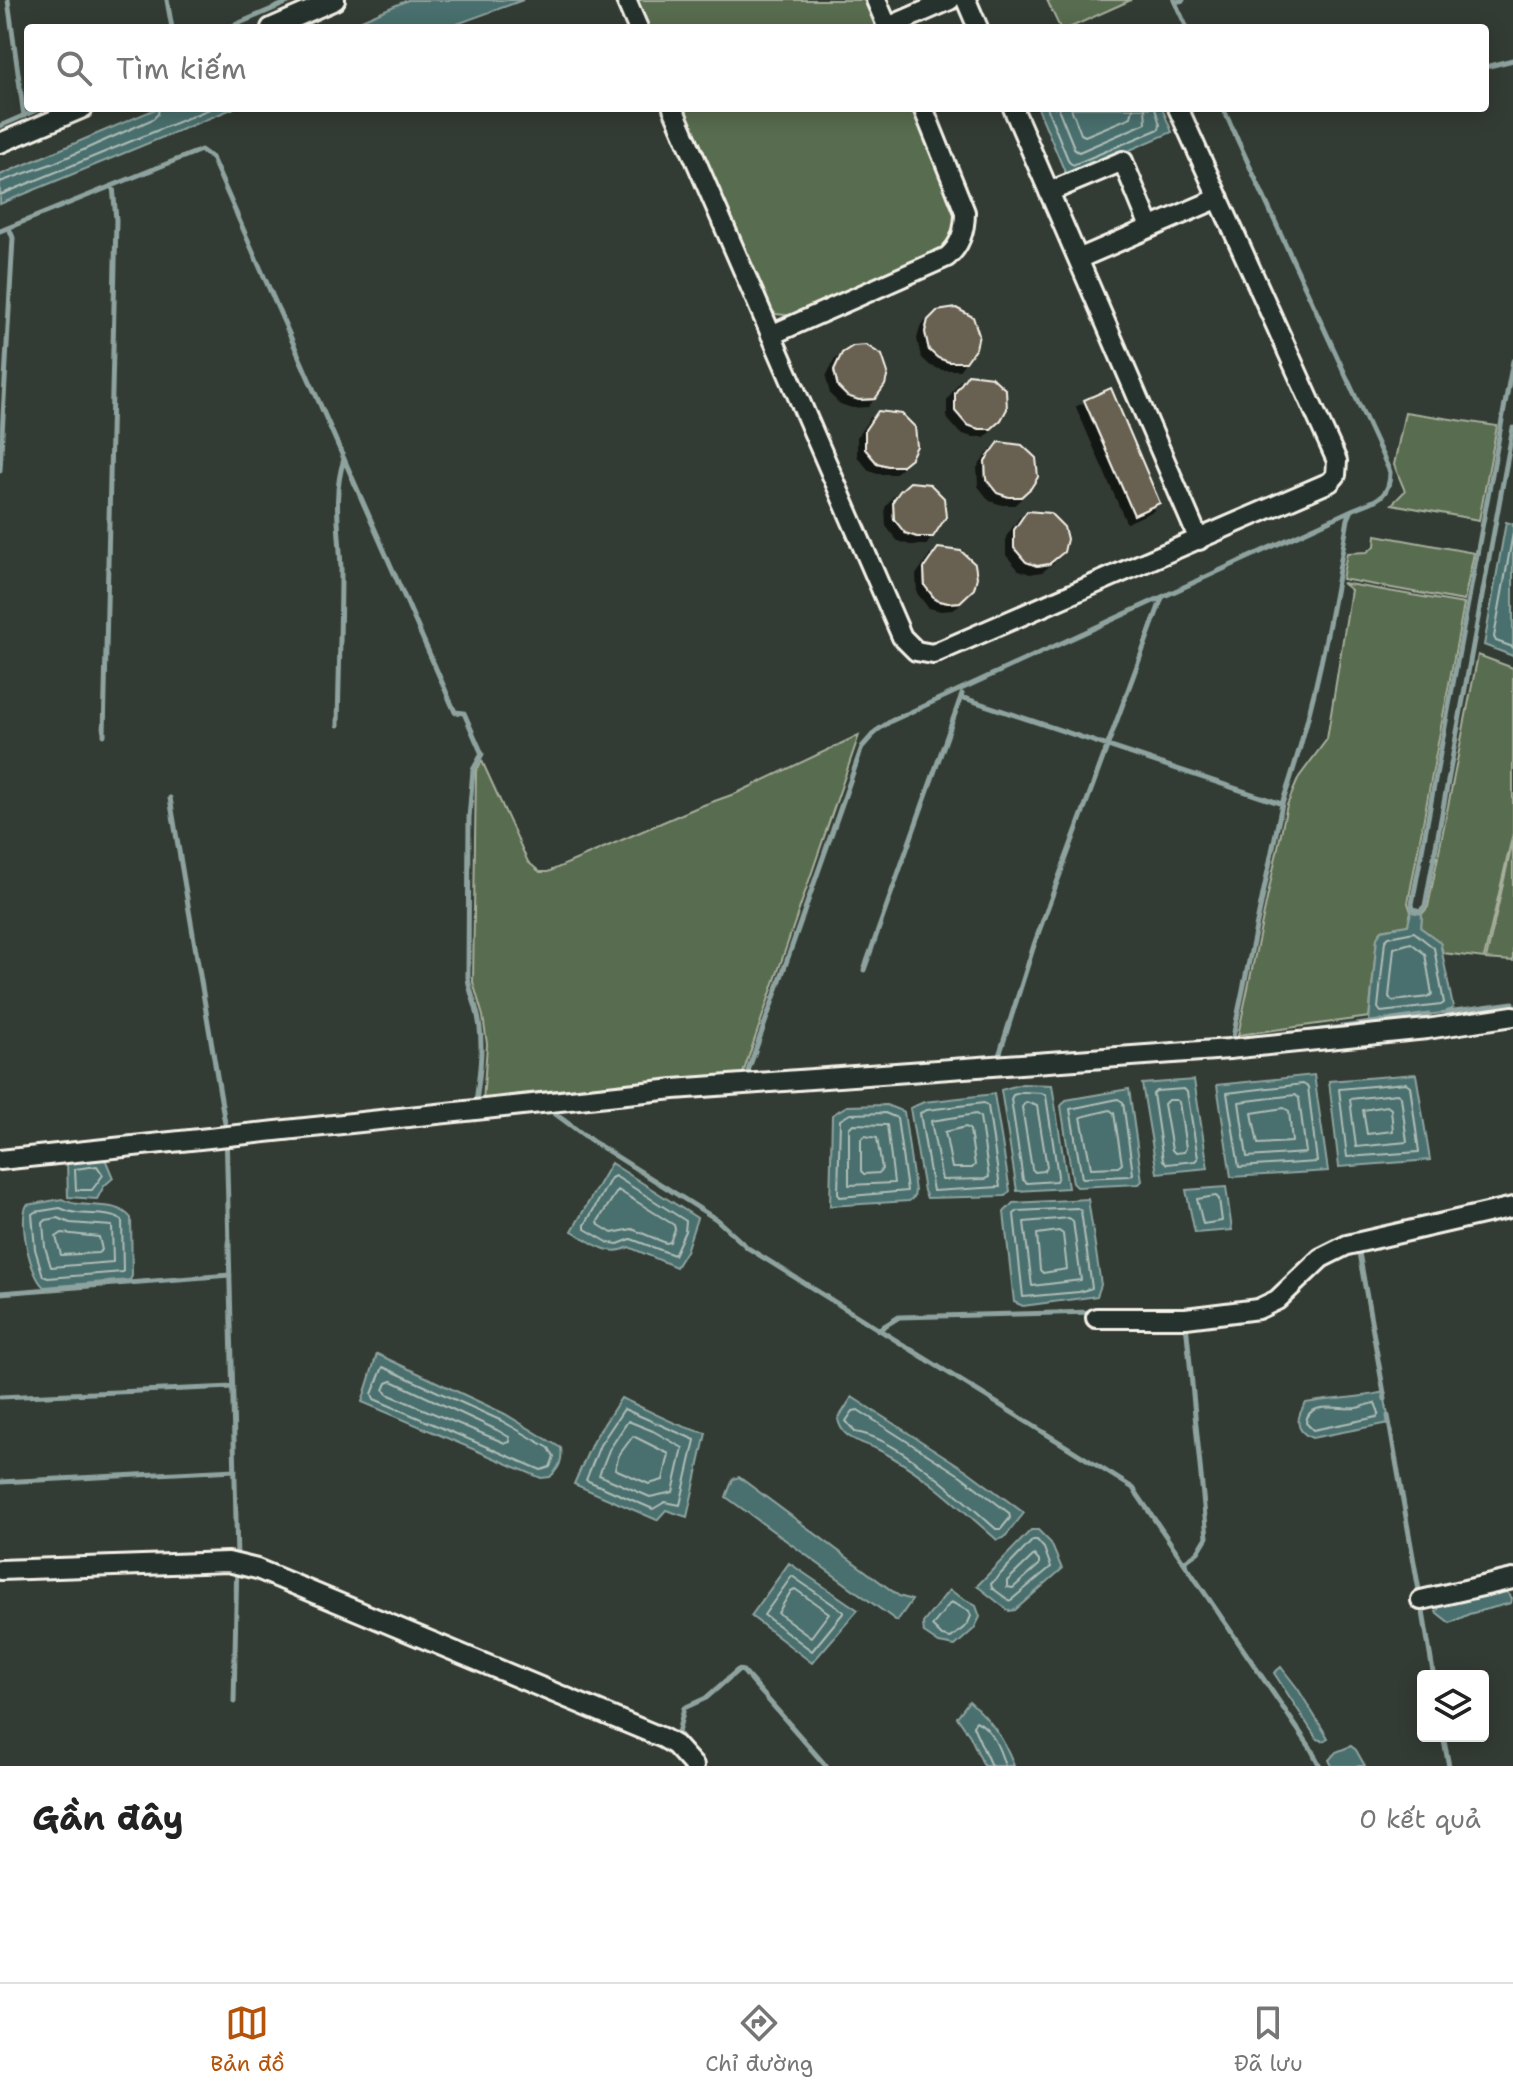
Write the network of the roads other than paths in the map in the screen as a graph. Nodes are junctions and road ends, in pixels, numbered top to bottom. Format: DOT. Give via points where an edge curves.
graph roads {
  1 [pos="335,0"];
  2 [pos="626,0"];
  3 [pos="876,0"];
  4 [pos="950,0"];
  5 [pos="966,0"];
  6 [pos="280,24"];
  7 [pos="636,24"];
  8 [pos="886,24"];
  9 [pos="897,24"];
  10 [pos="976,24"];
  11 [pos="74,112"];
  12 [pos="675,112"];
  13 [pos="926,112"];
  14 [pos="1015,112"];
  15 [pos="1180,112"];
  16 [pos="0,143"];
  17 [pos="1049,192"];
  18 [pos="1219,198"];
  19 [pos="1150,227"];
  20 [pos="1078,259"];
  21 [pos="771,335"];
  22 [pos="1199,540"];
  23 [pos="1513,1016"];
  24 [pos="0,1160"];
  25 [pos="1513,1207"];
  26 [pos="1096,1318"];
  27 [pos="0,1570"];
  28 [pos="1513,1579"];
  29 [pos="1421,1600"];
  30 [pos="694,1766"];
  1 -- 6 [label="street"];
  2 -- 7 [label="street"];
  3 -- 8 [label="street"];
  4 -- 9 [label="street"];
  5 -- 10 [label="street"];
  11 -- 16 [label="street"];
  12 -- 21 [label="street"];
  13 -- 21 [label="street" via="965,212 957,247 947,257"];
  14 -- 17 [label="street"];
  15 -- 18 [label="street"];
  17 -- 19 [label="street" via="1123,161"];
  17 -- 20 [label="street"];
  18 -- 19 [label="street"];
  18 -- 22 [label="street" via="1338,468 1330,482"];
  19 -- 20 [label="street"];
  20 -- 22 [label="street"];
  21 -- 22 [label="street" via="902,637 916,651 940,652"];
  23 -- 24 [label="street" via="1229,1049 674,1089"];
  25 -- 26 [label="street" via="1347,1245 1321,1258 1277,1300 1258,1309 1186,1318"];
  27 -- 30 [label="street" via="228,1562 257,1569 663,1738"];
  28 -- 29 [label="street"];
}
